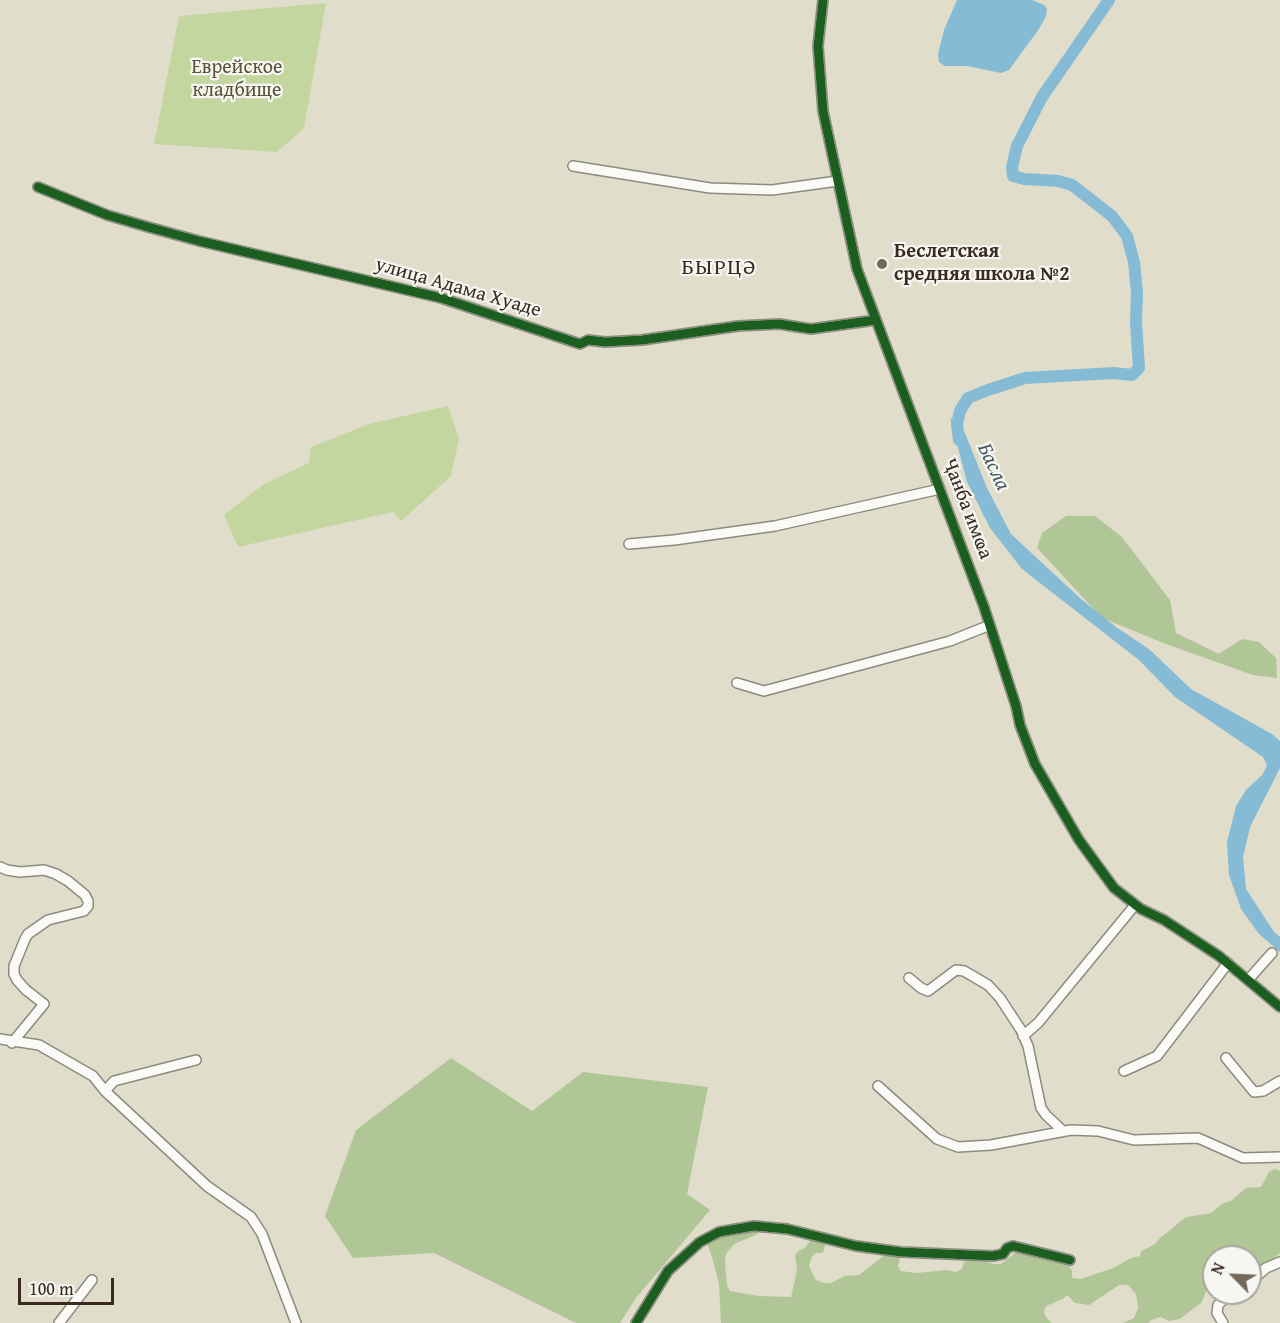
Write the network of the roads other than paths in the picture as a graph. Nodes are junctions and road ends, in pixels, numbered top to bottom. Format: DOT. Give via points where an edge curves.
graph roads {
  1 [pos="824,0"];
  2 [pos="573,166"];
  3 [pos="838,181"];
  4 [pos="38,187"];
  5 [pos="876,320"];
  6 [pos="940,489"];
  7 [pos="629,544"];
  8 [pos="990,625"];
  9 [pos="737,683"];
  10 [pos="0,867"];
  11 [pos="1135,905"];
  12 [pos="1272,953"];
  13 [pos="1228,963"];
  14 [pos="909,978"];
  15 [pos="1248,980"];
  16 [pos="1280,1007"];
  17 [pos="1023,1036"];
  18 [pos="0,1039"];
  19 [pos="12,1043"];
  20 [pos="1227,1058"];
  21 [pos="196,1060"];
  22 [pos="1124,1071"];
  23 [pos="1280,1081"];
  24 [pos="878,1086"];
  25 [pos="105,1091"];
  26 [pos="1063,1131"];
  27 [pos="1280,1157"];
  28 [pos="1070,1260"];
  29 [pos="1280,1262"];
  30 [pos="1262,1272"];
  31 [pos="92,1280"];
  32 [pos="1218,1305"];
  33 [pos="59,1323"];
  34 [pos="296,1323"];
  35 [pos="636,1323"];
  36 [pos="1223,1323"];
  1 -- 3 [label="street, Ҷанба имҩа" via="818,64"];
  2 -- 3 [label="street" via="710,188 772,190"];
  3 -- 5 [label="street, Ҷанба имҩа" via="857,269"];
  4 -- 5 [label="street, улица Адама Хуаде" via="148,227 441,298 580,344 588,340 642,340 738,326 779,324 811,328"];
  5 -- 6 [label="street, Ҷанба имҩа"];
  6 -- 7 [label="street" via="774,526"];
  6 -- 8 [label="street, Ҷанба имҩа"];
  8 -- 9 [label="street" via="950,641 764,691"];
  8 -- 11 [label="street, Ҷанба имҩа" via="1035,764 1079,840 1114,888"];
  10 -- 19 [label="street" via="56,874 85,896 88,906 84,911 48,920 25,939 14,974 44,1004"];
  11 -- 13 [label="street, Ҷанба имҩа"];
  11 -- 17 [label="street"];
  12 -- 15 [label="street"];
  13 -- 15 [label="street, Ҷанба имҩа"];
  13 -- 22 [label="street" via="1157,1056"];
  14 -- 17 [label="street" via="928,991 956,970 973,975 1000,998"];
  15 -- 16 [label="street, Ҷанба имҩа"];
  17 -- 26 [label="street" via="1041,1108"];
  18 -- 19 [label="street"];
  19 -- 25 [label="street" via="39,1046 60,1056 93,1076"];
  20 -- 23 [label="street" via="1254,1092"];
  21 -- 25 [label="street" via="114,1081"];
  24 -- 26 [label="street" via="937,1139 958,1147"];
  25 -- 34 [label="street" via="207,1186 251,1217 262,1234"];
  26 -- 27 [label="street" via="1098,1131 1134,1140 1198,1138 1243,1158"];
  28 -- 35 [label="street" via="1013,1246 993,1256 901,1252 754,1226 719,1232 691,1248 668,1270"];
  29 -- 30 [label="street"];
  31 -- 33 [label="street"];
  32 -- 36 [label="street" via="1217,1313"];
}
